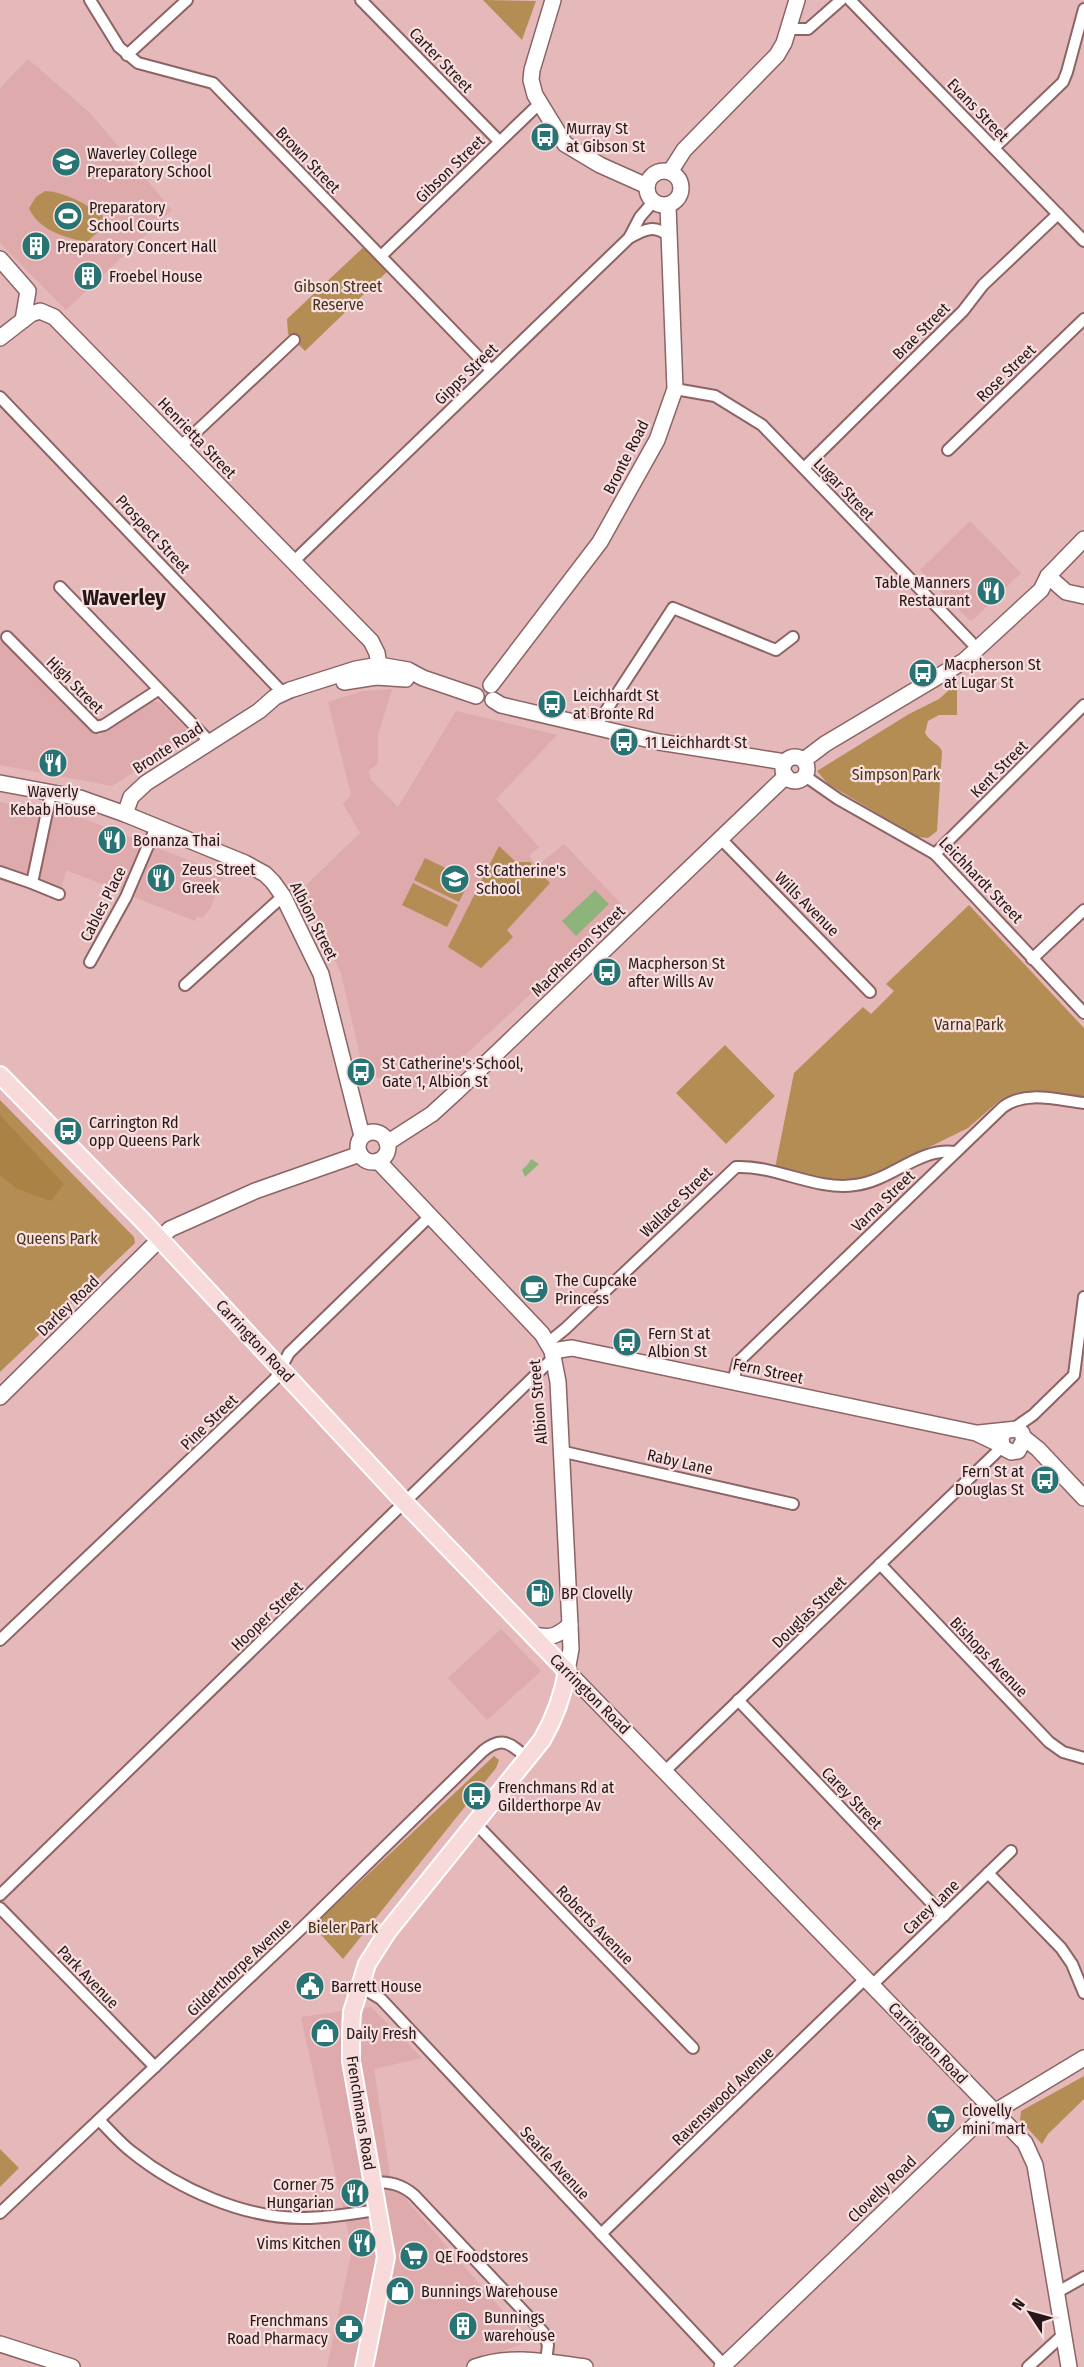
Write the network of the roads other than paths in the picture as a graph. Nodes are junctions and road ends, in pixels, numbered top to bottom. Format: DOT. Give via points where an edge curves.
graph roads {
  1 [pos="90,0"];
  2 [pos="187,0"];
  3 [pos="361,0"];
  4 [pos="553,0"];
  5 [pos="796,0"];
  6 [pos="841,0"];
  7 [pos="850,0"];
  8 [pos="1084,9"];
  9 [pos="788,29"];
  10 [pos="127,55"];
  11 [pos="540,103"];
  12 [pos="500,141"];
  13 [pos="994,148"];
  14 [pos="670,172"];
  15 [pos="647,186"];
  16 [pos="660,204"];
  17 [pos="1058,214"];
  18 [pos="670,237"];
  19 [pos="629,238"];
  20 [pos="1084,241"];
  21 [pos="381,256"];
  22 [pos="0,259"];
  23 [pos="1084,319"];
  24 [pos="23,320"];
  25 [pos="0,338"];
  26 [pos="294,340"];
  27 [pos="491,370"];
  28 [pos="675,389"];
  29 [pos="0,397"];
  30 [pos="180,447"];
  31 [pos="948,450"];
  32 [pos="804,468"];
  33 [pos="1084,539"];
  34 [pos="292,562"];
  35 [pos="1048,576"];
  36 [pos="60,587"];
  37 [pos="1084,596"];
  38 [pos="8,637"];
  39 [pos="793,637"];
  40 [pos="971,642"];
  41 [pos="379,665"];
  42 [pos="947,671"];
  43 [pos="423,678"];
  44 [pos="158,690"];
  45 [pos="492,692"];
  46 [pos="283,693"];
  47 [pos="1084,705"];
  48 [pos="259,711"];
  49 [pos="596,726"];
  50 [pos="210,742"];
  51 [pos="804,760"];
  52 [pos="785,769"];
  53 [pos="806,776"];
  54 [pos="0,783"];
  55 [pos="51,793"];
  56 [pos="125,814"];
  57 [pos="156,827"];
  58 [pos="721,839"];
  59 [pos="935,854"];
  60 [pos="0,872"];
  61 [pos="32,883"];
  62 [pos="59,894"];
  63 [pos="283,896"];
  64 [pos="1084,910"];
  65 [pos="1032,959"];
  66 [pos="90,962"];
  67 [pos="185,985"];
  68 [pos="870,992"];
  69 [pos="1084,1013"];
  70 [pos="0,1075"];
  71 [pos="1084,1103"];
  72 [pos="362,1136"];
  73 [pos="387,1143"];
  74 [pos="955,1152"];
  75 [pos="360,1154"];
  76 [pos="378,1161"];
  77 [pos="429,1217"];
  78 [pos="160,1239"];
  79 [pos="1084,1297"];
  80 [pos="552,1350"];
  81 [pos="280,1368"];
  82 [pos="733,1382"];
  83 [pos="0,1397"];
  84 [pos="1012,1441"];
  85 [pos="560,1451"];
  86 [pos="1084,1498"];
  87 [pos="405,1503"];
  88 [pos="793,1504"];
  89 [pos="880,1564"];
  90 [pos="570,1625"];
  91 [pos="531,1634"];
  92 [pos="0,1640"];
  93 [pos="567,1671"];
  94 [pos="738,1700"];
  95 [pos="1084,1758"];
  96 [pos="528,1759"];
  97 [pos="665,1771"];
  98 [pos="476,1824"];
  99 [pos="1011,1851"];
  100 [pos="988,1873"];
  101 [pos="0,1895"];
  102 [pos="0,1908"];
  103 [pos="944,1916"];
  104 [pos="869,1982"];
  105 [pos="359,1986"];
  106 [pos="1084,1993"];
  107 [pos="693,2048"];
  108 [pos="1084,2058"];
  109 [pos="155,2067"];
  110 [pos="994,2111"];
  111 [pos="99,2120"];
  112 [pos="373,2182"];
  113 [pos="378,2210"];
  114 [pos="0,2213"];
  115 [pos="601,2234"];
  116 [pos="1084,2277"];
  117 [pos="1056,2293"];
  118 [pos="1064,2334"];
  119 [pos="0,2344"];
  120 [pos="546,2362"];
  121 [pos="500,2364"];
  122 [pos="723,2366"];
  123 [pos="72,2367"];
  124 [pos="364,2367"];
  125 [pos="475,2367"];
  126 [pos="585,2367"];
  127 [pos="1028,2367"];
  128 [pos="1070,2367"];
  1 -- 10 [label="street, Brown Street"];
  2 -- 10 [label="street"];
  3 -- 12 [label="street, Carter Street"];
  4 -- 11 [label="main road" via="532,70 533,88"];
  5 -- 9 [label="main road"];
  6 -- 9 [label="street" via="808,29"];
  7 -- 13 [label="street, Evans Street"];
  8 -- 13 [label="street" via="1063,82"];
  9 -- 14 [label="main road" via="772,61 684,150"];
  10 -- 21 [label="street, Brown Street" via="153,68 213,83"];
  11 -- 12 [label="street, Gibson Street"];
  11 -- 15 [label="main road" via="561,140 571,149"];
  12 -- 21 [label="street, Gibson Street"];
  13 -- 17 [label="street, Evans Street"];
  14 -- 15 [label="main road" via="656,173"];
  14 -- 16 [label="main road" via="679,179 682,190 677,200"];
  15 -- 16 [label="main road" via="649,197"];
  16 -- 18 [label="main road, Bronte Road"];
  16 -- 19 [label="street, Gipps Street" via="640,217"];
  17 -- 20 [label="street, Evans Street"];
  17 -- 32 [label="street, Brae Street"];
  18 -- 19 [label="street" via="654,228"];
  18 -- 28 [label="main road, Bronte Road"];
  19 -- 27 [label="street, Gipps Street"];
  21 -- 27 [label="street, Brown Street"];
  22 -- 24 [label="main road" via="28,291"];
  23 -- 31 [label="street, Rose Street"];
  24 -- 25 [label="main road"];
  24 -- 30 [label="main road, Henrietta Street" via="40,311 54,317"];
  26 -- 30 [label="street"];
  27 -- 34 [label="street, Gipps Street"];
  28 -- 32 [label="street, Lugar Street" via="715,396 762,425"];
  28 -- 45 [label="main road, Bronte Road" via="657,440 600,542"];
  29 -- 46 [label="street, Prospect Street"];
  30 -- 34 [label="main road, Henrietta Street"];
  32 -- 40 [label="street, Lugar Street"];
  33 -- 35 [label="main road"];
  34 -- 41 [label="main road, Henrietta Street" via="370,641"];
  35 -- 37 [label="main road" via="1066,592"];
  35 -- 40 [label="main road" via="1035,582"];
  35 -- 42 [label="main road" via="1041,590 964,661"];
  36 -- 44 [label="street"];
  38 -- 44 [label="street, High Street" via="96,728"];
  39 -- 49 [label="street" via="776,650 673,608"];
  40 -- 42 [label="main road"];
  41 -- 43 [label="main road, Bronte Road" via="408,670"];
  41 -- 46 [label="main road, Bronte Road"];
  42 -- 51 [label="main road"];
  43 -- 45 [label="main road, Bronte Road" via="476,696 485,703"];
  43 -- 48 [label="main road, Bronte Road" via="352,680"];
  44 -- 50 [label="street"];
  45 -- 49 [label="main road" via="501,705"];
  46 -- 48 [label="main road, Bronte Road"];
  47 -- 59 [label="street, Kent Street"];
  48 -- 50 [label="main road, Bronte Road"];
  49 -- 52 [label="main road"];
  50 -- 56 [label="main road, Bronte Road" via="137,790"];
  51 -- 52 [label="main road" via="795,756"];
  51 -- 53 [label="main road" via="808,766"];
  52 -- 53 [label="main road" via="796,781"];
  52 -- 58 [label="main road, MacPherson Street"];
  53 -- 59 [label="street, Leichhardt Street" via="838,799"];
  54 -- 55 [label="main road"];
  55 -- 56 [label="main road" via="80,798"];
  55 -- 61 [label="street"];
  56 -- 57 [label="main road, Albion Street"];
  57 -- 63 [label="main road, Albion Street" via="255,868"];
  57 -- 66 [label="street, Cables Place" via="126,897"];
  58 -- 68 [label="street, Wills Avenue"];
  58 -- 73 [label="main road, MacPherson Street" via="443,1104"];
  59 -- 65 [label="street, Leichhardt Street"];
  60 -- 61 [label="street"];
  61 -- 62 [label="street"];
  63 -- 67 [label="street"];
  63 -- 72 [label="main road, Albion Street" via="323,982"];
  64 -- 65 [label="street"];
  65 -- 69 [label="street, Leichhardt Street"];
  70 -- 78 [label="main road, Carrington Road"];
  71 -- 74 [label="street, Varna Street" via="1014,1099"];
  72 -- 73 [label="main road" via="375,1132"];
  72 -- 75 [label="main road" via="358,1144"];
  73 -- 76 [label="main road" via="386,1154"];
  74 -- 80 [label="street, Wallace Street" via="937,1151 868,1183 845,1186 736,1167 566,1329"];
  74 -- 82 [label="street, Varna Street" via="738,1362"];
  75 -- 76 [label="main road" via="367,1161"];
  75 -- 78 [label="main road" via="255,1191 174,1226"];
  76 -- 77 [label="main road, Albion Street"];
  77 -- 80 [label="main road, Albion Street"];
  77 -- 81 [label="street, Pine Street" via="289,1353"];
  78 -- 81 [label="main road, Carrington Road"];
  78 -- 83 [label="main road, Darley Road"];
  79 -- 84 [label="street" via="1074,1375"];
  80 -- 82 [label="main road, Fern Street" via="581,1350"];
  80 -- 85 [label="main road, Albion Street" via="558,1382"];
  80 -- 87 [label="street, Hooper Street"];
  81 -- 87 [label="main road, Carrington Road"];
  81 -- 92 [label="street, Pine Street" via="275,1379"];
  82 -- 84 [label="main road, Fern Street"];
  84 -- 86 [label="main road, Fern Street" via="1038,1449"];
  84 -- 89 [label="street, Douglas Street"];
  85 -- 88 [label="street, Raby Lane"];
  85 -- 90 [label="main road, Albion Street"];
  87 -- 91 [label="main road, Carrington Road"];
  87 -- 101 [label="street, Hooper Street"];
  89 -- 94 [label="street, Douglas Street"];
  89 -- 95 [label="street, Bishops Avenue" via="1049,1742 1063,1752"];
  90 -- 91 [label="main road" via="555,1637"];
  90 -- 93 [label="main road, Albion Street"];
  91 -- 93 [label="main road, Carrington Road"];
  93 -- 96 [label="main road, Frenchmans Road" via="550,1726"];
  93 -- 97 [label="main road, Carrington Road"];
  94 -- 97 [label="street, Douglas Street"];
  94 -- 103 [label="street, Carey Street"];
  96 -- 98 [label="main road, Frenchmans Road"];
  96 -- 109 [label="street, Gilderthorpe Avenue" via="500,1742 483,1751"];
  97 -- 104 [label="main road, Carrington Road"];
  98 -- 105 [label="main road, Frenchmans Road" via="377,1947"];
  98 -- 107 [label="street, Roberts Avenue"];
  99 -- 100 [label="street, Carey Lane"];
  100 -- 103 [label="street, Carey Lane"];
  100 -- 106 [label="street" via="1061,1948"];
  102 -- 109 [label="street, Park Avenue"];
  103 -- 104 [label="street, Carey Lane"];
  104 -- 110 [label="main road, Carrington Road"];
  104 -- 115 [label="street, Ravenswood Avenue"];
  105 -- 112 [label="main road, Frenchmans Road" via="352,2012 351,2061"];
  105 -- 115 [label="street, Searle Avenue" via="381,1999"];
  108 -- 110 [label="main road, Clovelly Road"];
  109 -- 111 [label="street, Gilderthorpe Avenue"];
  110 -- 117 [label="main road, Carrington Road" via="1031,2152"];
  110 -- 122 [label="main road, Clovelly Road" via="968,2131"];
  111 -- 113 [label="street" via="132,2152 159,2171 230,2206 304,2218"];
  111 -- 114 [label="street, Gilderthorpe Avenue"];
  112 -- 113 [label="main road, Frenchmans Road"];
  112 -- 120 [label="street" via="391,2182 414,2195 543,2332 549,2349"];
  113 -- 124 [label="main road, Frenchmans Road" via="386,2258"];
  115 -- 122 [label="street, Searle Avenue"];
  116 -- 117 [label="street"];
  117 -- 118 [label="main road, Carrington Road"];
  118 -- 127 [label="street"];
  118 -- 128 [label="main road, Carrington Road"];
  119 -- 123 [label="main road"];
  120 -- 121 [label="main road" via="515,2359"];
  120 -- 126 [label="main road"];
  121 -- 125 [label="main road"];
}
